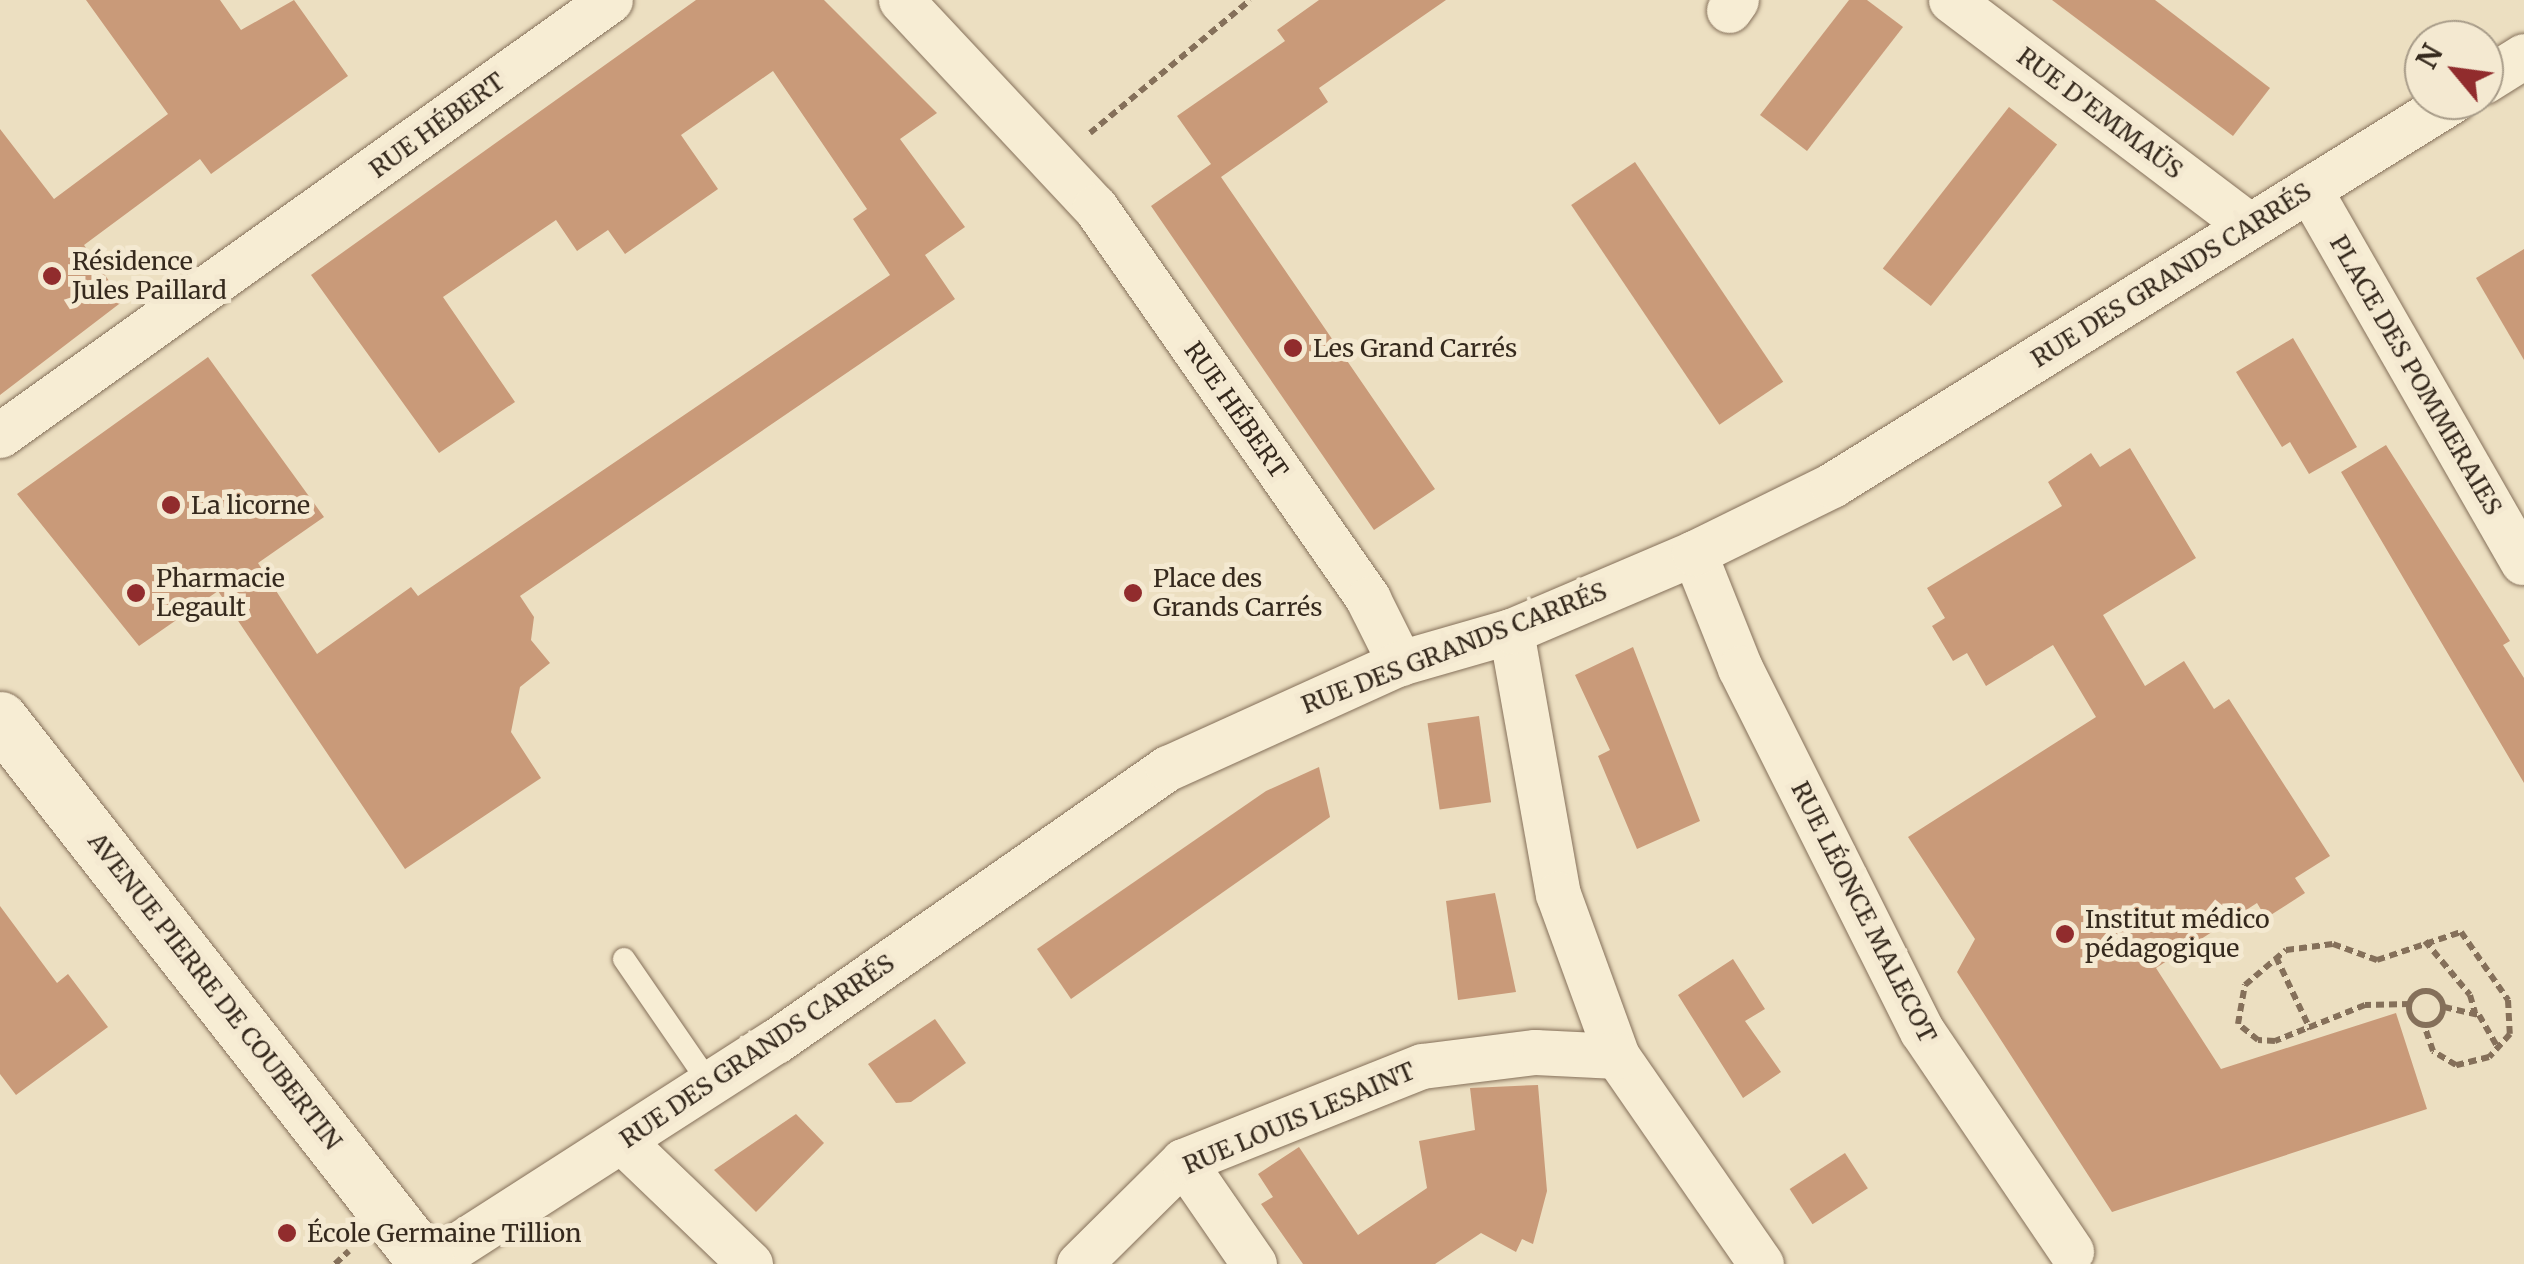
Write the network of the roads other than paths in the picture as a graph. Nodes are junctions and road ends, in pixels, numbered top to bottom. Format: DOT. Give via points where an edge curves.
graph roads {
  1 [pos="610,0"];
  2 [pos="901,0"];
  3 [pos="1951,0"];
  4 [pos="2420,120"];
  5 [pos="2309,189"];
  6 [pos="2248,225"];
  7 [pos="0,435"];
  8 [pos="1694,553"];
  9 [pos="2524,562"];
  10 [pos="1510,630"];
  11 [pos="1400,663"];
  12 [pos="0,719"];
  13 [pos="624,960"];
  14 [pos="1617,1056"];
  15 [pos="710,1084"];
  16 [pos="624,1142"];
  17 [pos="1183,1161"];
  18 [pos="2071,1250"];
  19 [pos="427,1264"];
  20 [pos="750,1264"];
  21 [pos="1079,1264"];
  22 [pos="1254,1264"];
  23 [pos="1762,1264"];
  1 -- 7 [label="street, RUE HÉBERT"];
  2 -- 11 [label="street, RUE HÉBERT" via="1060,165 1368,599"];
  3 -- 6 [label="street, RUE D'EMMAÜS"];
  4 -- 5 [label="street, RUE DES GRANDS CARRÉS"];
  5 -- 6 [label="street, RUE DES GRANDS CARRÉS"];
  5 -- 9 [label="street, PLACE DES POMMERAIES"];
  6 -- 8 [label="street, RUE DES GRANDS CARRÉS" via="1832,485"];
  8 -- 10 [label="street, RUE DES GRANDS CARRÉS"];
  8 -- 18 [label="street, RUE LÉONCE MALECOT" via="1740,668 1922,1031"];
  10 -- 11 [label="street, RUE DES GRANDS CARRÉS"];
  10 -- 14 [label="street" via="1558,894"];
  11 -- 15 [label="street, RUE DES GRANDS CARRÉS" via="1168,768"];
  12 -- 19 [label="street, AVENUE PIERRE DE COUBERTIN"];
  13 -- 15 [label="lane"];
  14 -- 17 [label="street, RUE LOUIS LESAINT" via="1536,1052 1422,1066"];
  14 -- 23 [label="street"];
  15 -- 16 [label="street, RUE DES GRANDS CARRÉS"];
  16 -- 19 [label="street, RUE DES GRANDS CARRÉS"];
  16 -- 20 [label="street"];
  17 -- 21 [label="street, RUE LOUIS LESAINT"];
  17 -- 22 [label="street"];
}
